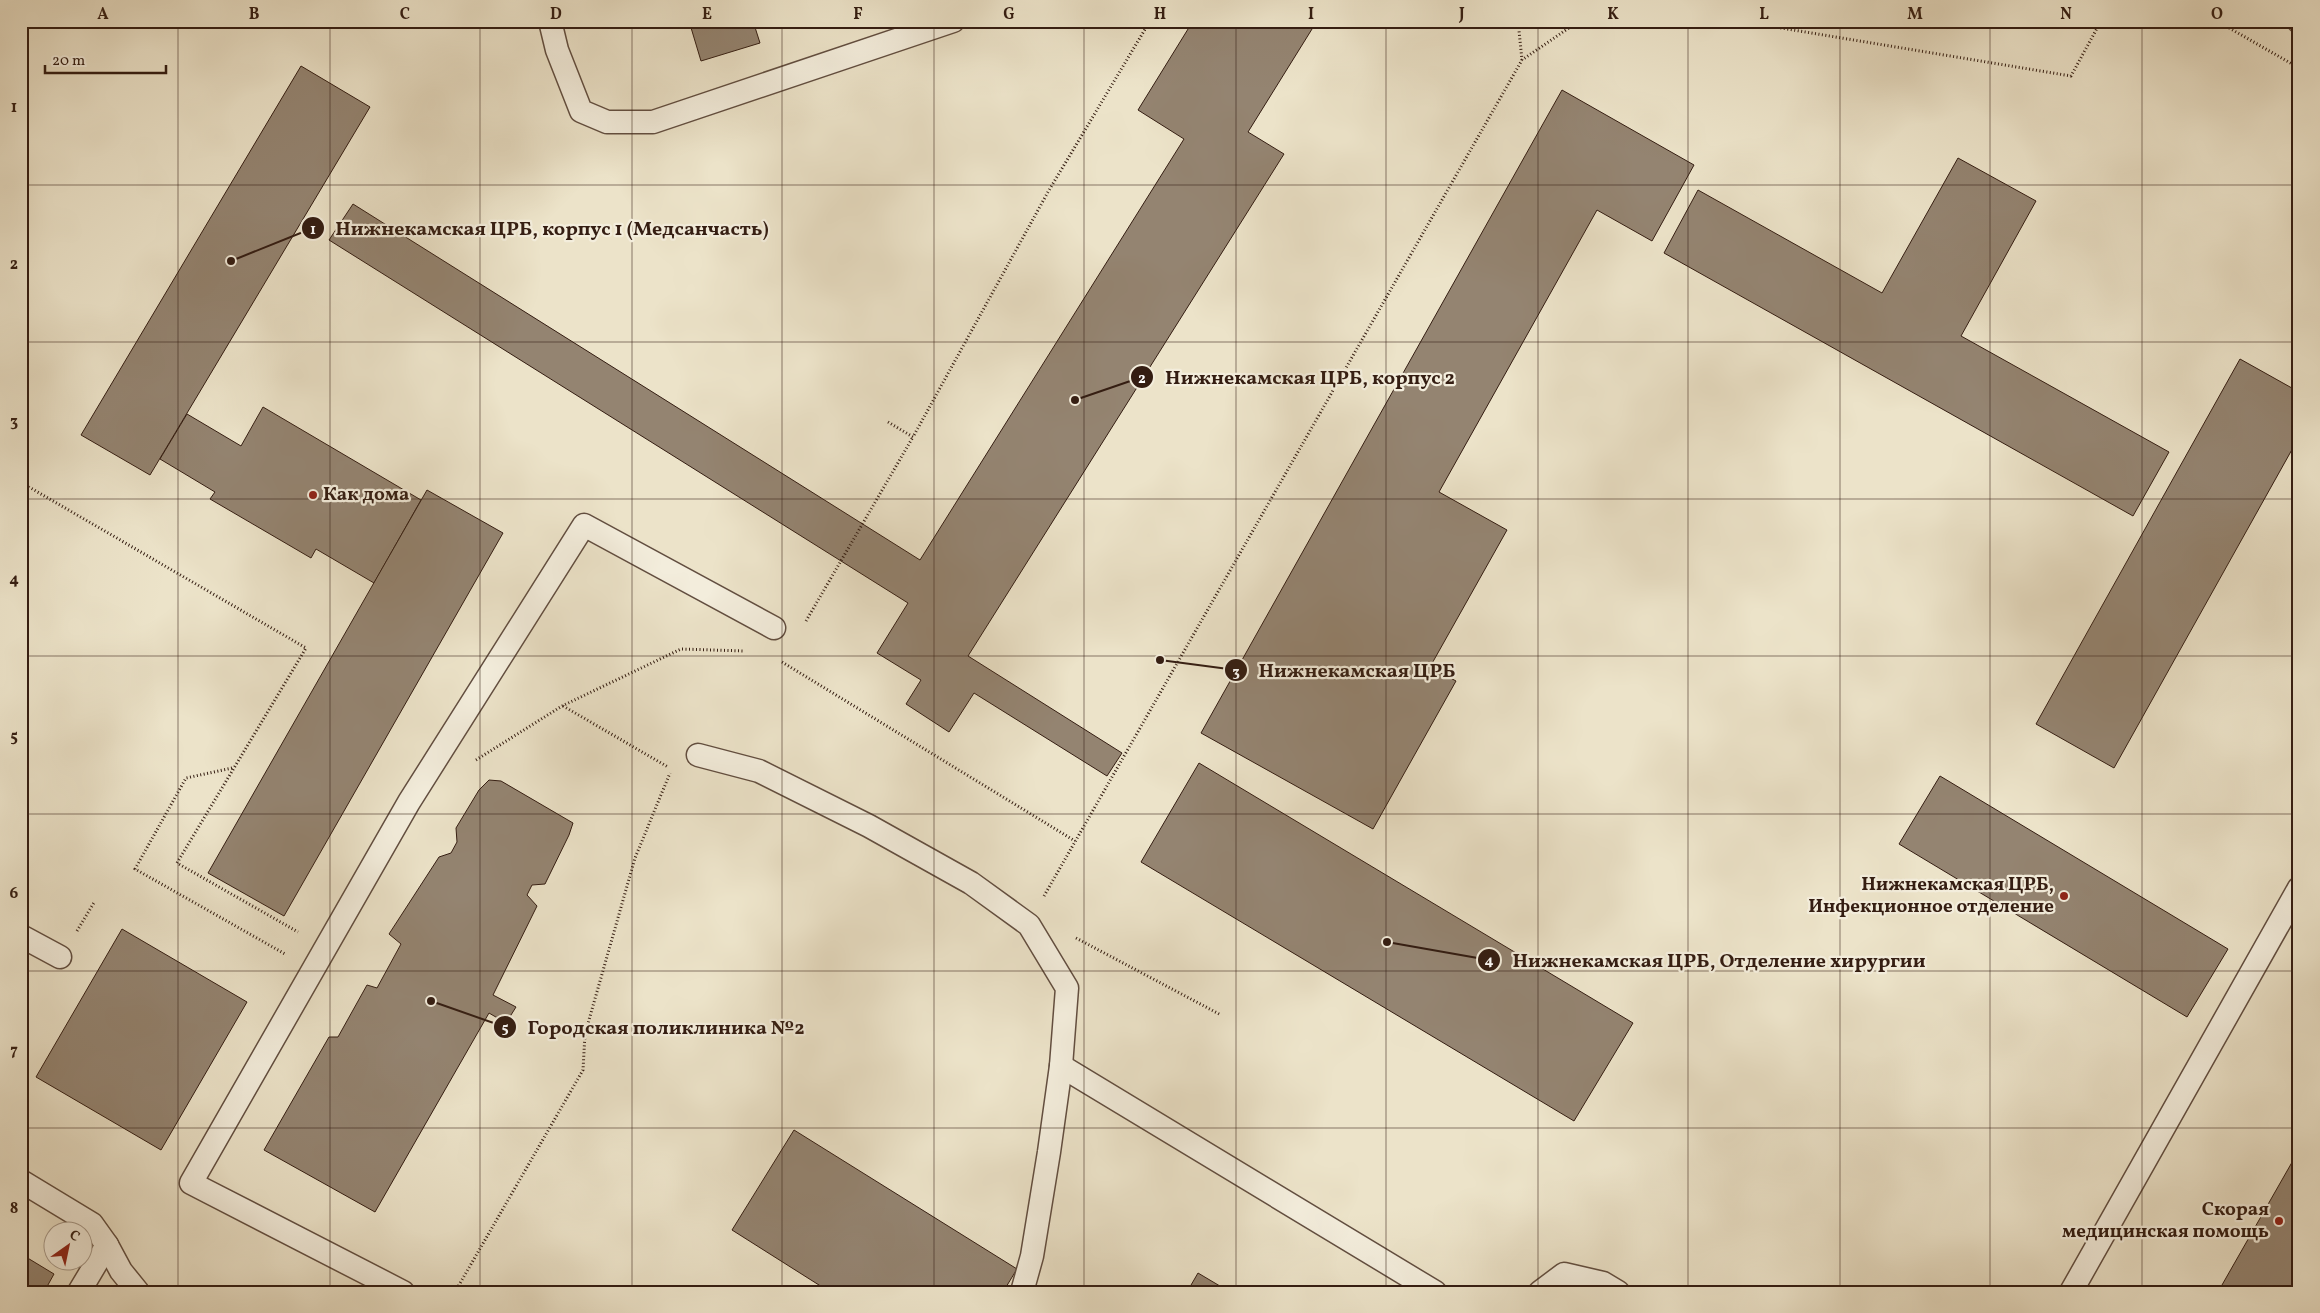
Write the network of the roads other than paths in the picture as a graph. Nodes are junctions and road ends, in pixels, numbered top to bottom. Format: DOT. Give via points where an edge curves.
graph roads {
  1 [pos="550,21"];
  2 [pos="953,21"];
  3 [pos="774,628"];
  4 [pos="698,755"];
  5 [pos="2299,888"];
  6 [pos="21,936"];
  7 [pos="60,958"];
  8 [pos="1061,1066"];
  9 [pos="21,1181"];
  10 [pos="108,1245"];
  11 [pos="397,1291"];
  12 [pos="79,1292"];
  13 [pos="138,1292"];
  14 [pos="1022,1292"];
  15 [pos="1435,1292"];
  16 [pos="1540,1292"];
  17 [pos="1618,1292"];
  18 [pos="2070,1292"];
  1 -- 2 [label="lane" via="557,50 580,111 607,122 653,122"];
  3 -- 11 [label="lane" via="584,525 404,811 191,1183"];
  4 -- 8 [label="lane" via="759,771 869,826 971,882 1029,925 1067,988"];
  5 -- 18 [label="lane"];
  6 -- 7 [label="lane"];
  8 -- 14 [label="lane" via="1032,1256"];
  8 -- 15 [label="lane"];
  9 -- 10 [label="lane" via="92,1224"];
  10 -- 12 [label="lane"];
  10 -- 13 [label="lane"];
  16 -- 17 [label="lane" via="1564,1274 1604,1283"];
}
